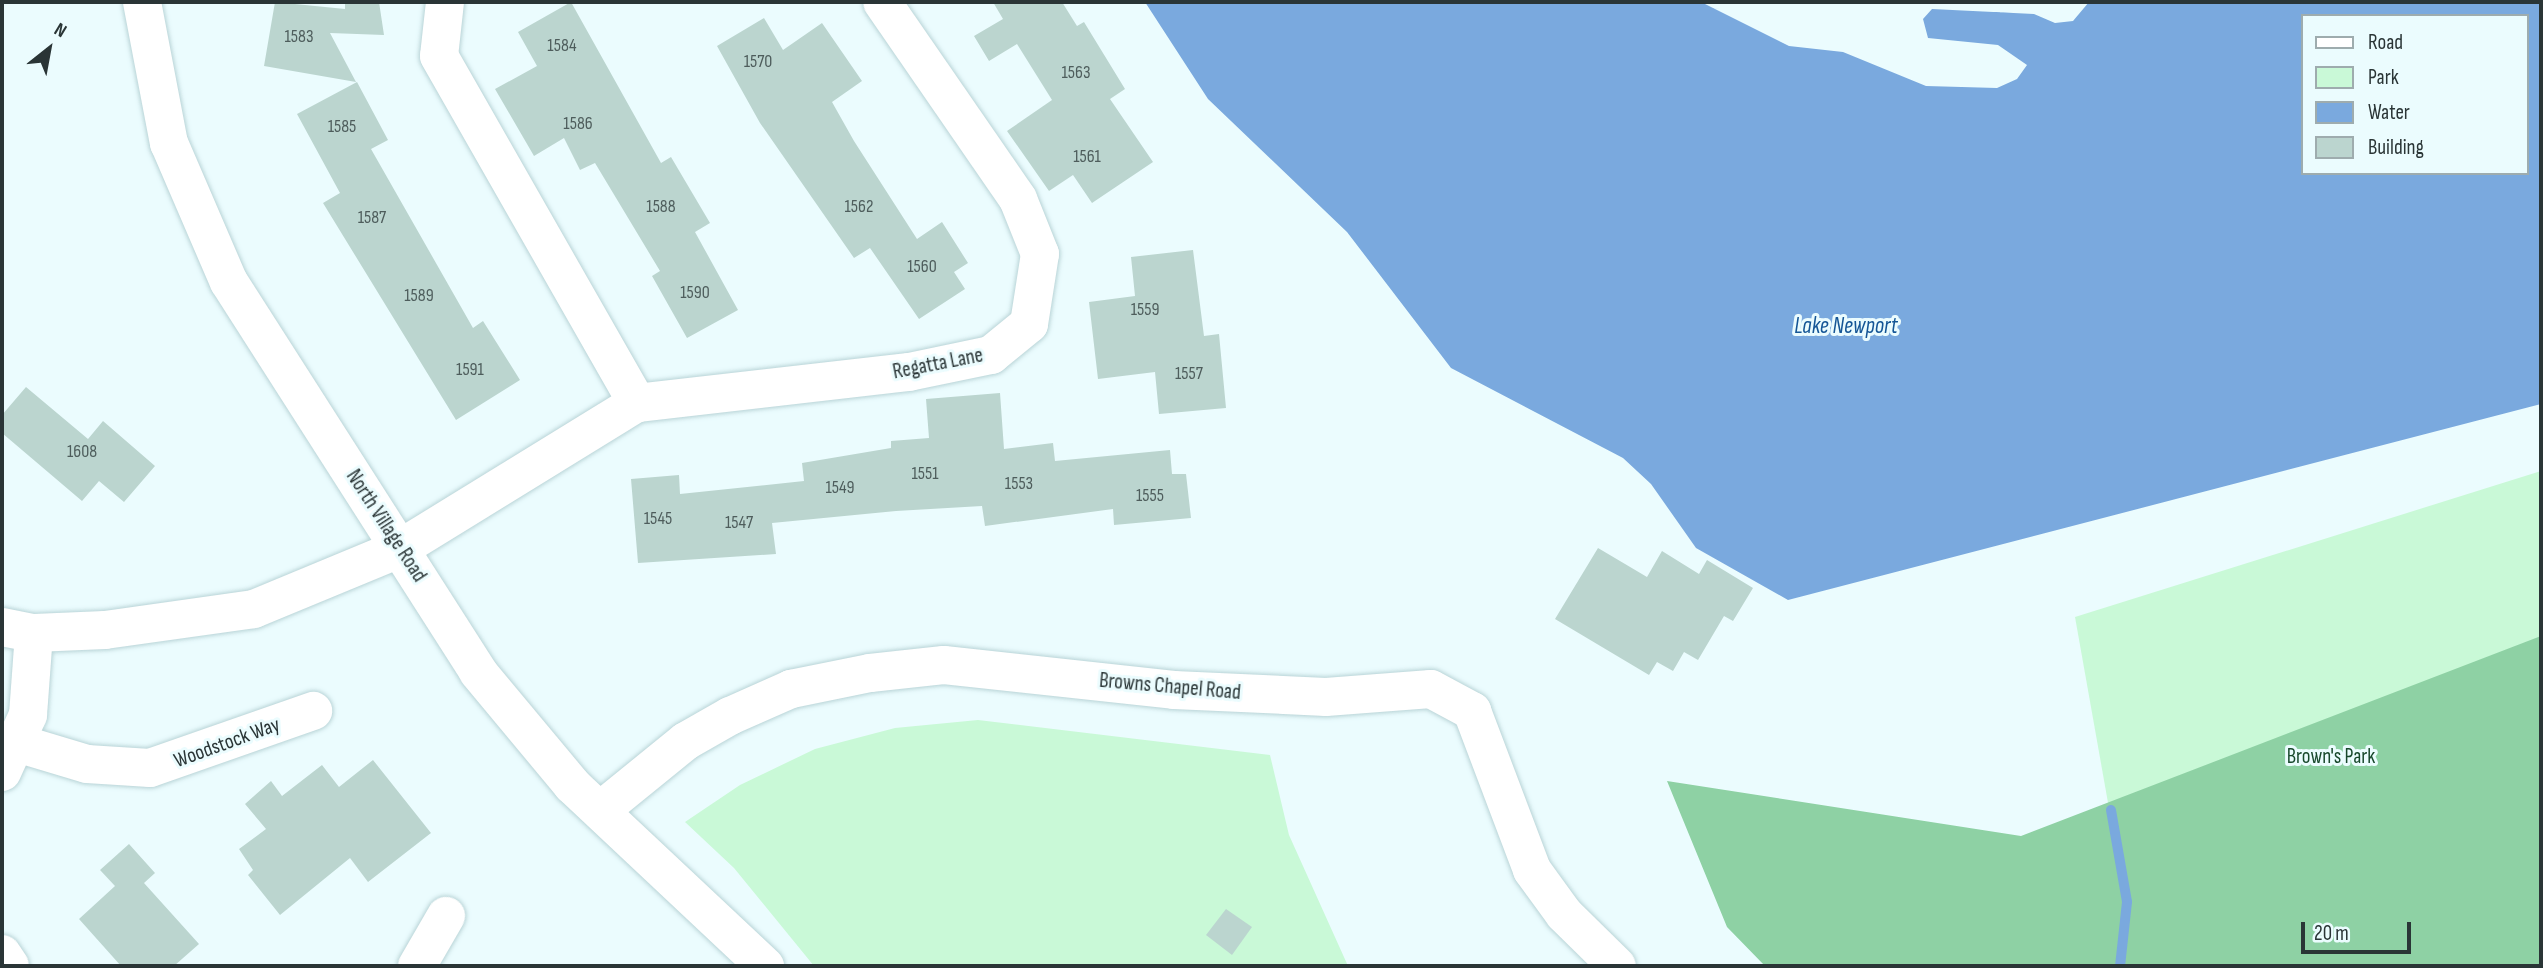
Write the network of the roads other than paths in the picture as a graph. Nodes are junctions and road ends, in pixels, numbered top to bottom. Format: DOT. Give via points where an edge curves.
graph roads {
  1 [pos="142,2"];
  2 [pos="445,2"];
  3 [pos="882,2"];
  4 [pos="637,403"];
  5 [pos="401,548"];
  6 [pos="18,630"];
  7 [pos="313,711"];
  8 [pos="10,758"];
  9 [pos="601,810"];
  10 [pos="446,916"];
  11 [pos="2,954"];
  12 [pos="10,966"];
  13 [pos="417,966"];
  14 [pos="765,966"];
  15 [pos="1617,966"];
  1 -- 5 [label="street, North Village Road" via="163,118 197,217 229,282"];
  2 -- 4 [label="street" via="439,56"];
  3 -- 4 [label="street, Regatta Lane" via="1018,198 1040,254 1029,324 991,355 978,358"];
  4 -- 5 [label="street, Regatta Lane"];
  5 -- 6 [label="street, Regatta Lane" via="254,609 173,625"];
  5 -- 9 [label="street, North Village Road" via="522,731"];
  6 -- 8 [label="street" via="33,682"];
  7 -- 8 [label="street, Woodstock Way" via="150,768"];
  9 -- 14 [label="street, North Village Road"];
  9 -- 15 [label="street, Browns Chapel Road" via="685,741 730,716 791,689 870,673 944,665 1174,690 1326,697 1431,689 1472,710 1532,870 1564,914"];
  10 -- 13 [label="street"];
  11 -- 12 [label="street"];
}
